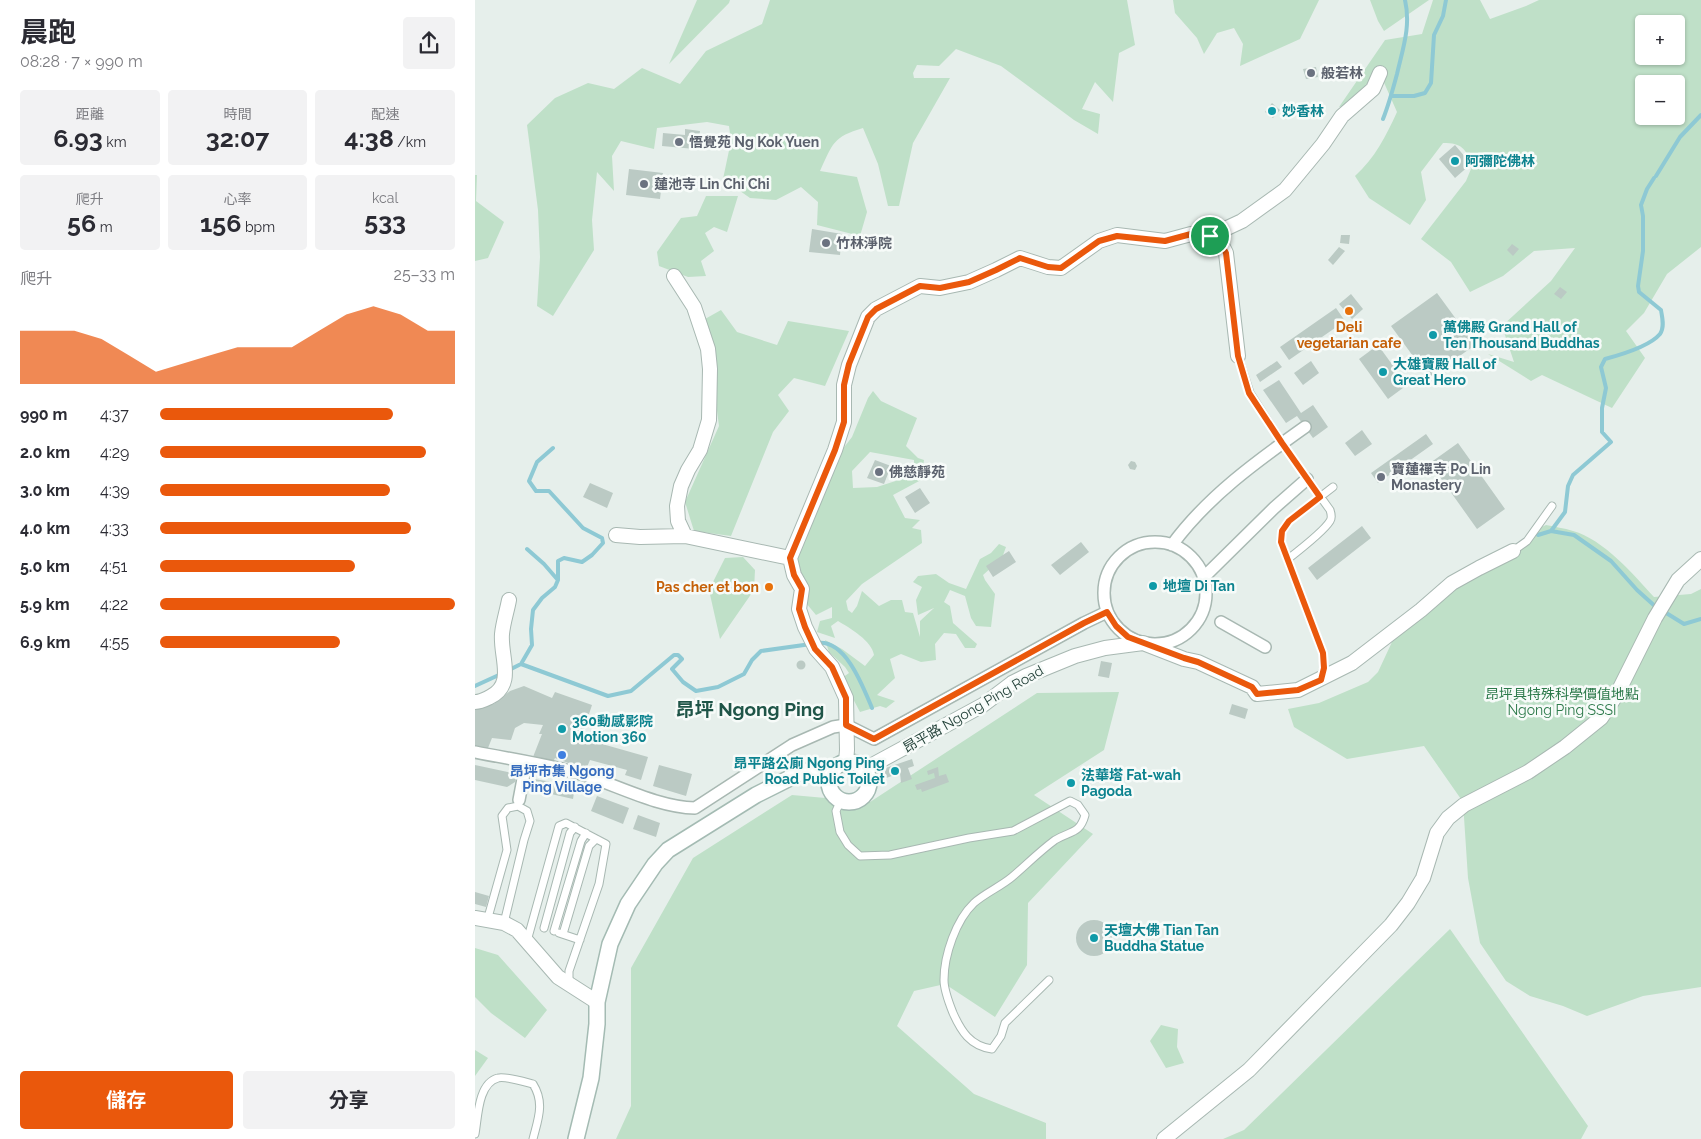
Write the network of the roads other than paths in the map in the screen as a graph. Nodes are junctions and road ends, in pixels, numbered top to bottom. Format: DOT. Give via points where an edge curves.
graph roads {
  1 [pos="1380,72"];
  2 [pos="1210,236"];
  3 [pos="674,276"];
  4 [pos="1238,356"];
  5 [pos="1305,427"];
  6 [pos="1282,443"];
  7 [pos="1307,479"];
  8 [pos="1333,487"];
  9 [pos="1320,497"];
  10 [pos="1553,506"];
  11 [pos="616,535"];
  12 [pos="685,536"];
  13 [pos="1172,545"];
  14 [pos="1513,551"];
  15 [pos="790,558"];
  16 [pos="1288,559"];
  17 [pos="1701,559"];
  18 [pos="1204,577"];
  19 [pos="509,600"];
  20 [pos="1107,612"];
  21 [pos="1221,622"];
  22 [pos="1143,643"];
  23 [pos="1265,647"];
  24 [pos="1321,680"];
  25 [pos="475,702"];
  26 [pos="846,725"];
  27 [pos="475,752"];
  28 [pos="526,763"];
  29 [pos="840,764"];
  30 [pos="865,769"];
  31 [pos="802,772"];
  32 [pos="829,785"];
  33 [pos="519,800"];
  34 [pos="841,800"];
  35 [pos="575,827"];
  36 [pos="586,833"];
  37 [pos="596,839"];
  38 [pos="481,919"];
  39 [pos="504,923"];
  40 [pos="532,923"];
  41 [pos="544,928"];
  42 [pos="553,931"];
  43 [pos="563,934"];
  44 [pos="580,940"];
  45 [pos="527,942"];
  46 [pos="1049,980"];
  47 [pos="569,985"];
  48 [pos="597,1002"];
  49 [pos="475,1134"];
  50 [pos="533,1139"];
  51 [pos="576,1139"];
  52 [pos="1165,1139"];
  1 -- 2 [label="street" via="1373,89 1343,116 1285,190 1241,221"];
  2 -- 4 [label="street" via="1221,243 1226,253"];
  2 -- 15 [label="street" via="1191,234 1165,241 1117,236 1099,241 1061,268 1020,258 969,282 940,288 920,286 876,309 868,317 849,364 844,385 844,422"];
  3 -- 12 [label="street" via="694,307 711,369 709,420 700,450 681,486 677,506 678,521"];
  4 -- 6 [label="lane" via="1249,393"];
  5 -- 6 [label="street"];
  6 -- 7 [label="lane"];
  6 -- 13 [label="street" via="1258,460 1188,523"];
  7 -- 9 [label="lane"];
  7 -- 18 [label="street"];
  8 -- 9 [label="lane"];
  9 -- 16 [label="lane" via="1289,521 1282,531 1281,542"];
  9 -- 16 [label="lane" via="1330,510 1330,521"];
  10 -- 14 [label="lane" via="1527,541"];
  11 -- 12 [label="street"];
  12 -- 15 [label="street"];
  13 -- 18 [label="street" via="1197,563"];
  13 -- 20 [label="street" via="1158,542 1143,544 1118,558 1105,584"];
  14 -- 24 [label="street" via="1452,583 1352,663"];
  15 -- 26 [label="street" via="802,589 799,609 815,649 832,667 842,686 846,698"];
  16 -- 24 [label="lane" via="1323,653"];
  17 -- 52 [label="street" via="1678,580 1601,718 1528,772 1464,805 1448,818 1437,834 1423,878 1391,925 1249,1070"];
  18 -- 22 [label="street" via="1205,607 1188,633 1159,645"];
  19 -- 25 [label="street" via="502,635 504,684 495,694"];
  20 -- 22 [label="street" via="1128,637"];
  20 -- 26 [label="street" via="874,739"];
  21 -- 23 [label="street"];
  22 -- 24 [label="street" via="1198,662 1252,687 1257,694 1298,690"];
  22 -- 30 [label="street, 昂平路 Ngong Ping Road" via="1105,648 1042,668 1012,683 952,723"];
  26 -- 28 [label="street" via="833,727 792,745 695,808 663,802 580,774"];
  26 -- 29 [label="street" via="847,750"];
  27 -- 28 [label="street"];
  28 -- 33 [label="street"];
  29 -- 30 [label="main road" via="856,763"];
  29 -- 31 [label="main road"];
  29 -- 32 [label="main road" via="829,775"];
  30 -- 34 [label="main road" via="869,779 865,794 851,802"];
  31 -- 32 [label="main road"];
  31 -- 48 [label="main road" via="716,819 668,850 655,864 628,904 610,944"];
  32 -- 34 [label="main road"];
  34 -- 46 [label="lane" via="836,811 840,832 860,856 890,855 1013,831 1070,801 1078,806 1085,814 1082,825 1055,840 1004,883 974,903 962,918 952,941 944,980 951,1007 965,1036 977,1045 992,1049 1005,1023"];
  35 -- 36 [label="lane"];
  35 -- 40 [label="lane" via="566,823 559,826"];
  35 -- 41 [label="lane" via="570,833"];
  36 -- 37 [label="lane"];
  36 -- 42 [label="lane"];
  37 -- 43 [label="lane" via="589,846"];
  37 -- 44 [label="lane" via="606,844 599,884"];
  38 -- 39 [label="street"];
  38 -- 39 [label="lane" via="507,850 502,816 508,808 518,806 527,811 530,821"];
  39 -- 45 [label="street" via="517,930"];
  40 -- 41 [label="lane"];
  40 -- 45 [label="lane"];
  41 -- 42 [label="lane"];
  42 -- 43 [label="lane"];
  43 -- 44 [label="lane"];
  44 -- 47 [label="lane" via="569,971"];
  45 -- 47 [label="street"];
  47 -- 48 [label="street"];
  48 -- 51 [label="main road" via="591,1078"];
  49 -- 50 [label="lane" via="483,1090 499,1077 533,1084 538,1092 541,1104"];
}
